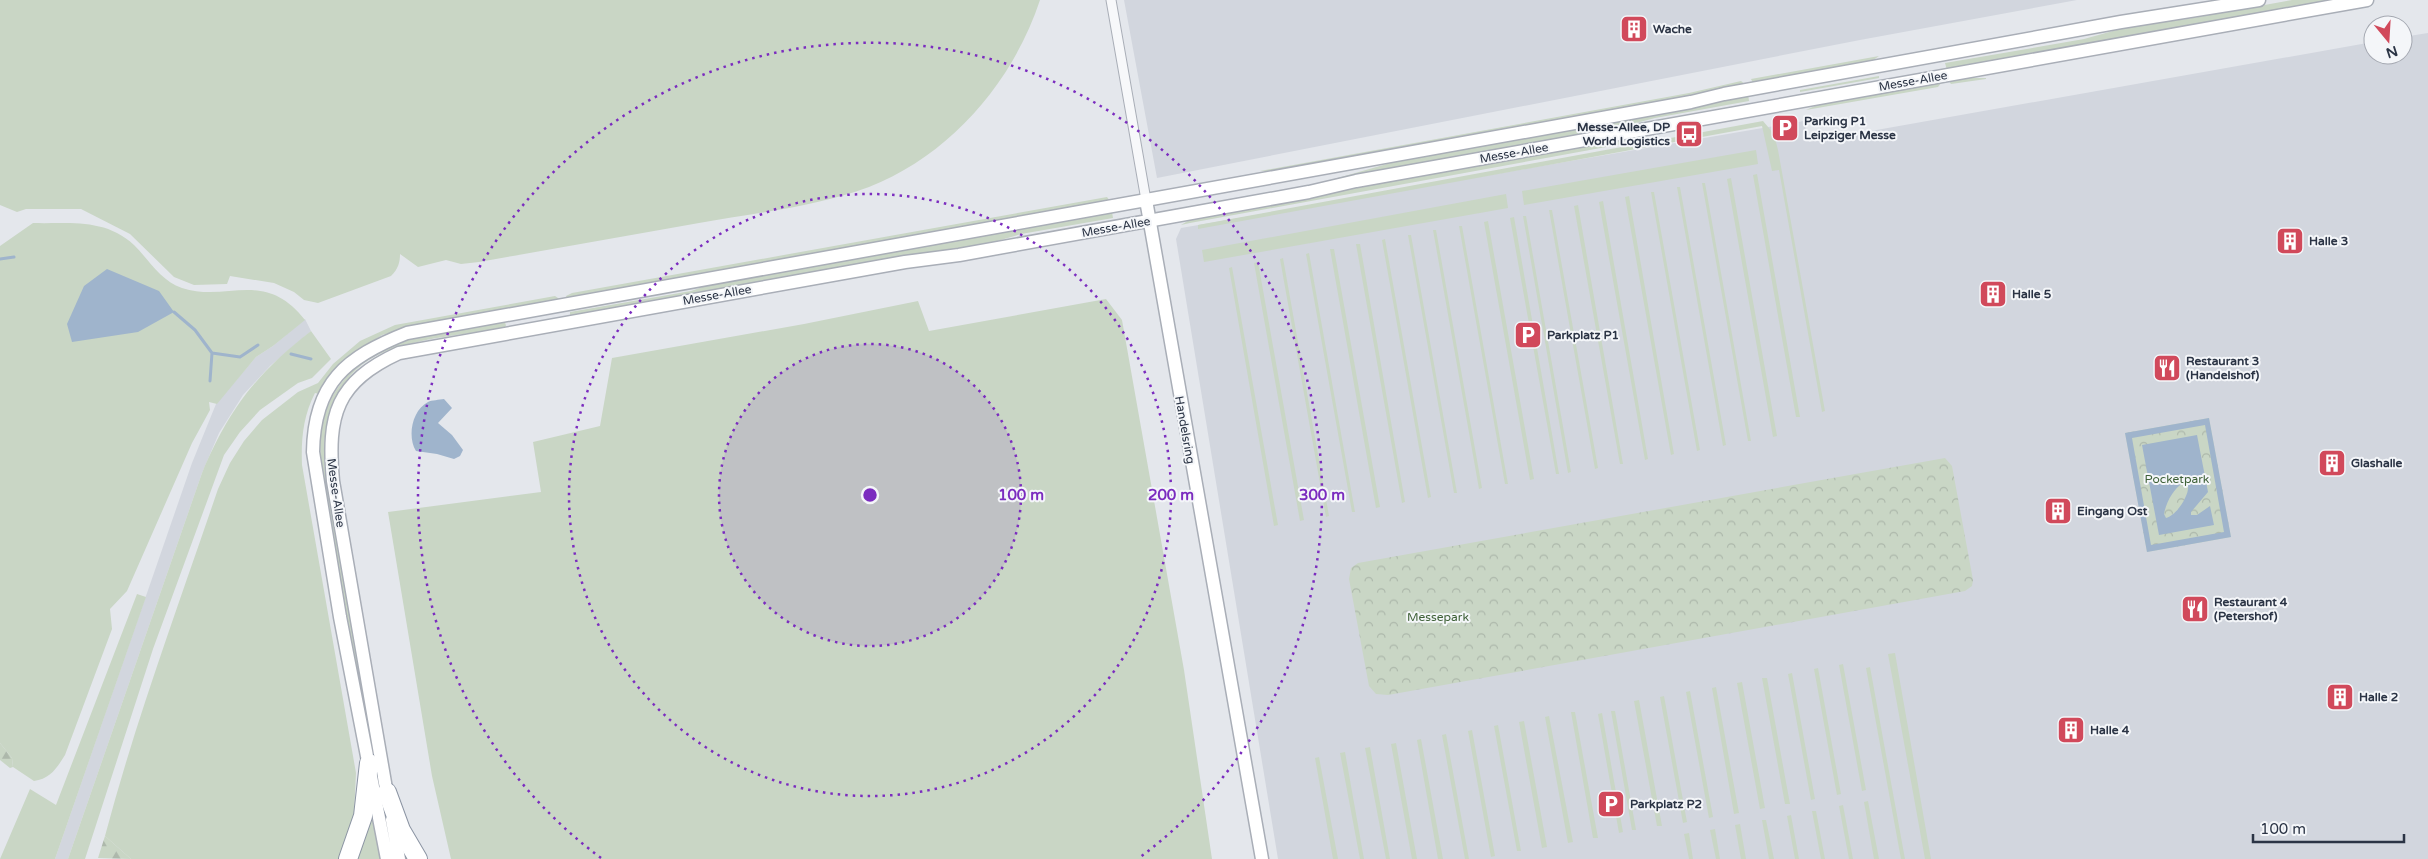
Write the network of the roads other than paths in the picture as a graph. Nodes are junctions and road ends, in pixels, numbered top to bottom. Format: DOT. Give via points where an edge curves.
graph roads {
  1 [pos="1111,0"];
  2 [pos="2259,0"];
  3 [pos="2367,0"];
  4 [pos="1146,200"];
  5 [pos="1150,221"];
  6 [pos="369,763"];
  7 [pos="387,792"];
  8 [pos="348,859"];
  9 [pos="387,859"];
  10 [pos="398,859"];
  11 [pos="418,859"];
  12 [pos="1262,859"];
  1 -- 4 [label="street, Handelsring"];
  2 -- 4 [label="main road, Messe-Allee" via="2121,22"];
  3 -- 5 [label="main road, Messe-Allee" via="1356,181"];
  4 -- 5 [label="main road, Handelsring"];
  4 -- 6 [label="main road, Messe-Allee" via="406,333 378,344 354,359 333,381 320,405 313,452"];
  5 -- 7 [label="main road, Messe-Allee" via="416,349 384,360 364,372 337,409 330,451"];
  5 -- 12 [label="main road, Handelsring"];
  6 -- 8 [label="highway" via="363,816"];
  6 -- 9 [label="main road, Messe-Allee"];
  7 -- 10 [label="main road, Messe-Allee"];
  7 -- 11 [label="highway" via="401,830"];
}
